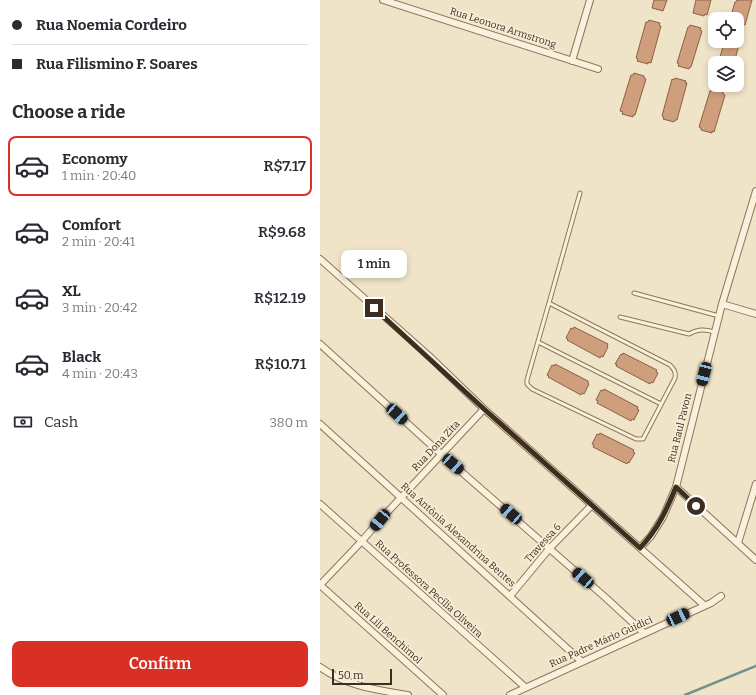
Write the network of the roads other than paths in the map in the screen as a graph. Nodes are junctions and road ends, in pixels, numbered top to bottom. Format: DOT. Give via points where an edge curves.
graph roads {
  1 [pos="383,0"];
  2 [pos="590,0"];
  3 [pos="572,61"];
  4 [pos="598,69"];
  5 [pos="756,190"];
  6 [pos="580,193"];
  7 [pos="320,259"];
  8 [pos="634,293"];
  9 [pos="549,303"];
  10 [pos="722,304"];
  11 [pos="756,314"];
  12 [pos="620,316"];
  13 [pos="719,316"];
  14 [pos="715,332"];
  15 [pos="538,342"];
  16 [pos="320,344"];
  17 [pos="661,404"];
  18 [pos="484,409"];
  19 [pos="320,424"];
  20 [pos="442,454"];
  21 [pos="756,484"];
  22 [pos="676,487"];
  23 [pos="401,498"];
  24 [pos="320,504"];
  25 [pos="592,506"];
  26 [pos="362,542"];
  27 [pos="738,543"];
  28 [pos="640,548"];
  29 [pos="549,549"];
  30 [pos="756,560"];
  31 [pos="320,585"];
  32 [pos="510,596"];
  33 [pos="721,596"];
  34 [pos="704,605"];
  35 [pos="644,634"];
  36 [pos="581,661"];
  37 [pos="320,667"];
  38 [pos="525,687"];
  39 [pos="408,695"];
  40 [pos="443,695"];
  41 [pos="510,695"];
  1 -- 3 [label="street, Rua Leonora Armstrong"];
  2 -- 3 [label="street"];
  3 -- 4 [label="street, Rua Leonora Armstrong"];
  5 -- 10 [label="street, Rua Raul Pavon"];
  6 -- 9 [label="lane"];
  7 -- 18 [label="street"];
  8 -- 13 [label="lane"];
  9 -- 15 [label="lane"];
  9 -- 17 [label="lane" via="670,365 676,373 675,378"];
  10 -- 11 [label="street"];
  10 -- 13 [label="street, Rua Raul Pavon"];
  12 -- 14 [label="lane" via="689,334 704,329"];
  13 -- 14 [label="street, Rua Raul Pavon"];
  14 -- 22 [label="street, Rua Raul Pavon"];
  15 -- 17 [label="lane"];
  15 -- 17 [label="lane" via="527,380 532,389 640,440 645,437"];
  16 -- 20 [label="street"];
  18 -- 20 [label="street, Rua Dona Zita"];
  18 -- 25 [label="street"];
  19 -- 23 [label="street, Rua Antônia Alexandrina Bentes"];
  20 -- 23 [label="street, Rua Dona Zita"];
  20 -- 29 [label="street"];
  21 -- 27 [label="street"];
  22 -- 27 [label="street"];
  22 -- 28 [label="street, Rua Raul Pavon" via="664,517"];
  23 -- 26 [label="street, Rua Dona Zita"];
  23 -- 32 [label="street, Rua Antônia Alexandrina Bentes"];
  24 -- 26 [label="street, Rua Professora Pecília Oliveira"];
  25 -- 28 [label="street"];
  25 -- 29 [label="street, Travessa 6"];
  26 -- 31 [label="street, Rua Dona Zita"];
  26 -- 38 [label="street, Rua Professora Pecília Oliveira"];
  27 -- 30 [label="street"];
  28 -- 34 [label="street"];
  29 -- 32 [label="street, Travessa 6"];
  29 -- 35 [label="street"];
  31 -- 40 [label="street, Rua Lili Benchimol"];
  32 -- 36 [label="street, Rua Antônia Alexandrina Bentes"];
  33 -- 34 [label="street, Rua Padre Mário Guidici"];
  34 -- 35 [label="street, Rua Padre Mário Guidici"];
  35 -- 36 [label="street, Rua Padre Mário Guidici"];
  36 -- 38 [label="street, Rua Padre Mário Guidici"];
  37 -- 39 [label="street" via="363,687"];
  38 -- 41 [label="street, Rua Padre Mário Guidici"];
}
